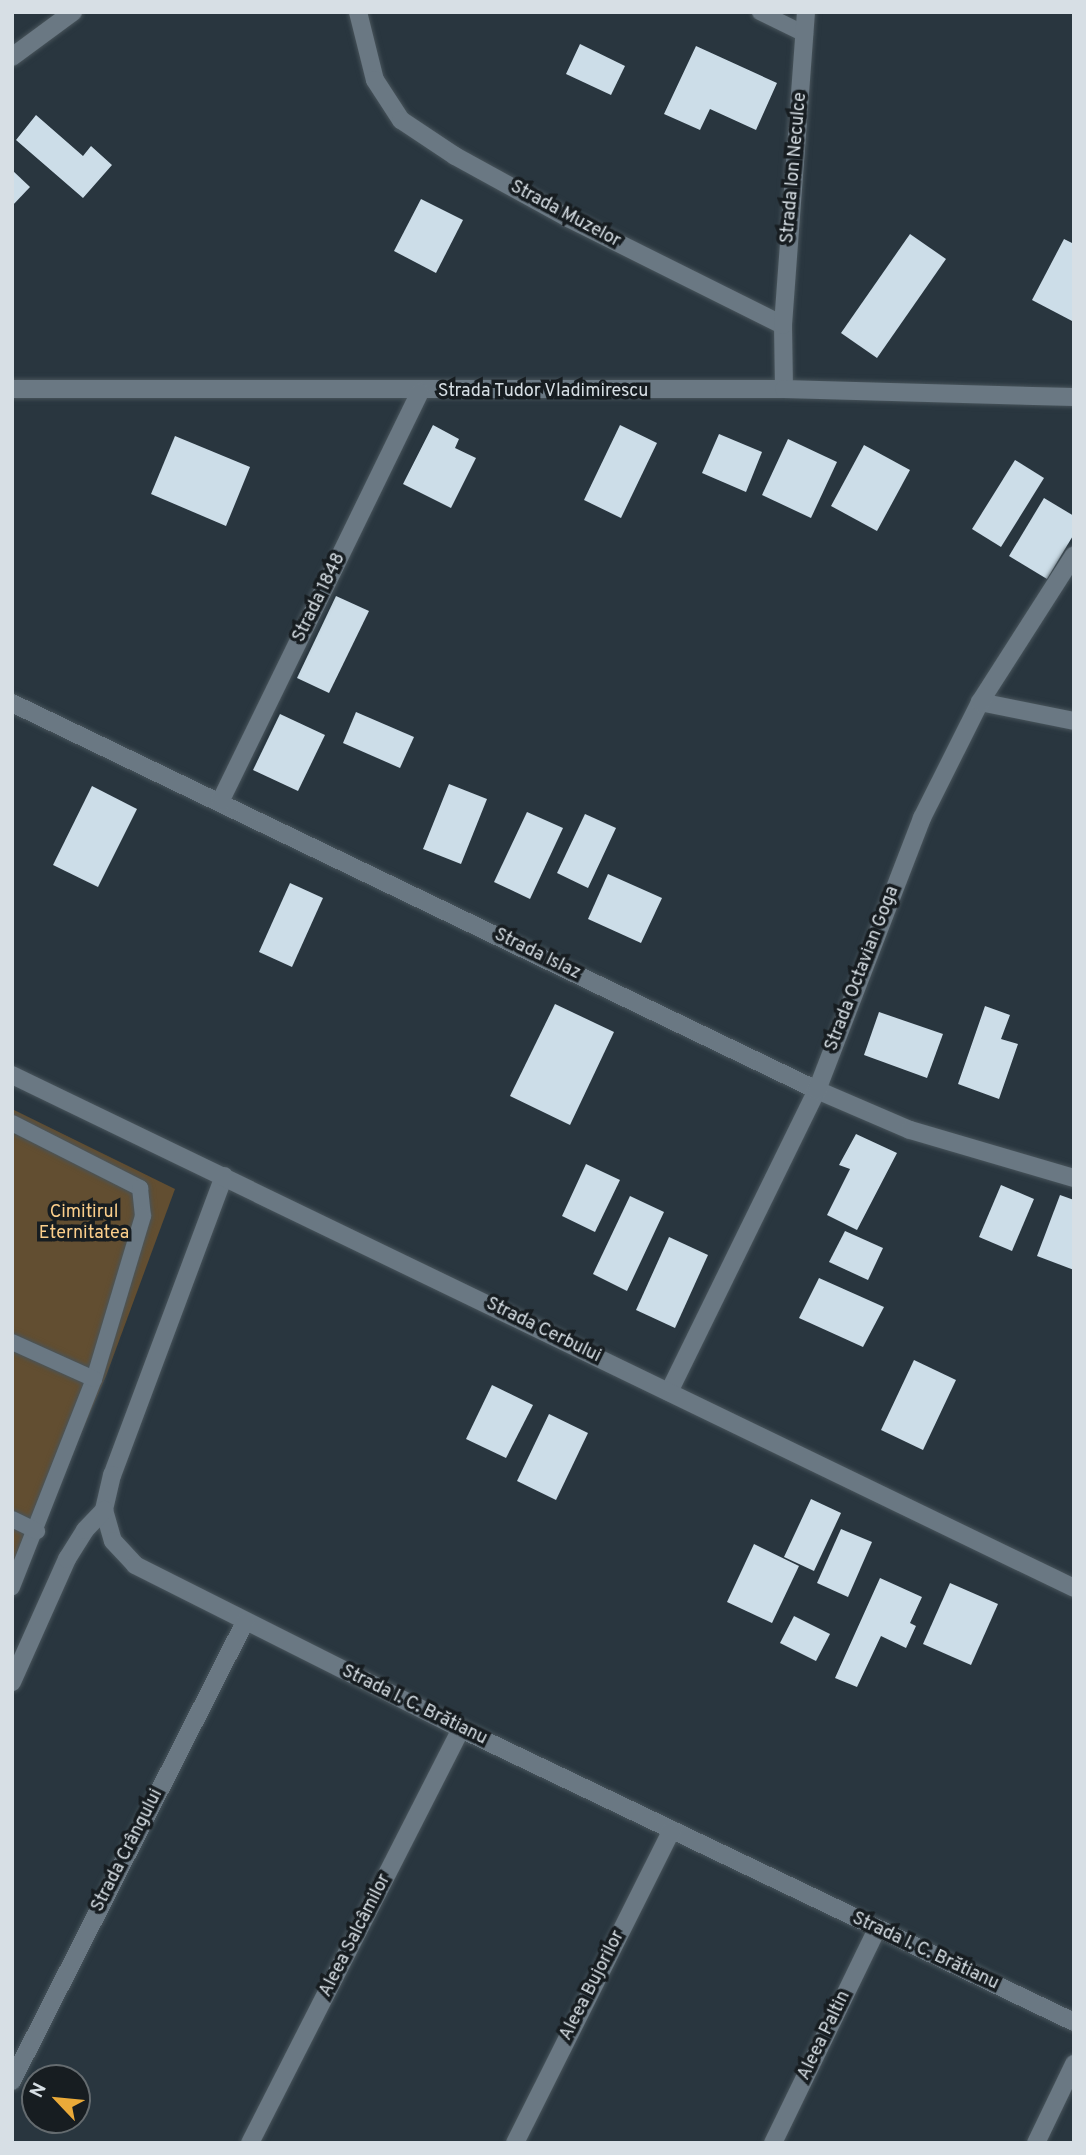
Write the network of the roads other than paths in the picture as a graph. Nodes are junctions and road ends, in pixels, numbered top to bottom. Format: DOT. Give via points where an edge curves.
graph roads {
  1 [pos="73,12"];
  2 [pos="358,12"];
  3 [pos="760,12"];
  4 [pos="806,12"];
  5 [pos="805,34"];
  6 [pos="12,57"];
  7 [pos="783,325"];
  8 [pos="12,389"];
  9 [pos="784,389"];
  10 [pos="420,393"];
  11 [pos="1074,397"];
  12 [pos="1074,555"];
  13 [pos="980,702"];
  14 [pos="12,703"];
  15 [pos="1074,721"];
  16 [pos="220,802"];
  17 [pos="12,1075"];
  18 [pos="817,1090"];
  19 [pos="12,1123"];
  20 [pos="224,1176"];
  21 [pos="1074,1178"];
  22 [pos="12,1342"];
  23 [pos="94,1379"];
  24 [pos="669,1392"];
  25 [pos="104,1510"];
  26 [pos="12,1519"];
  27 [pos="37,1531"];
  28 [pos="12,1587"];
  29 [pos="1074,1588"];
  30 [pos="244,1622"];
  31 [pos="12,1682"];
  32 [pos="461,1730"];
  33 [pos="672,1830"];
  34 [pos="877,1929"];
  35 [pos="1074,2022"];
  36 [pos="1074,2064"];
  37 [pos="12,2081"];
  38 [pos="250,2143"];
  39 [pos="514,2143"];
  40 [pos="773,2143"];
  41 [pos="1036,2143"];
  1 -- 6 [label="street"];
  2 -- 7 [label="street, Strada Muzelor" via="375,80 401,121 568,218"];
  3 -- 5 [label="lane"];
  4 -- 5 [label="street, Strada Ion Neculce"];
  5 -- 7 [label="street, Strada Ion Neculce"];
  7 -- 9 [label="street"];
  8 -- 10 [label="street, Strada Tudor Vladimirescu"];
  9 -- 10 [label="street, Strada Tudor Vladimirescu"];
  9 -- 11 [label="street, Strada Tudor Vladimirescu"];
  10 -- 16 [label="street, Strada 1848"];
  12 -- 13 [label="street, Strada Octavian Goga"];
  13 -- 15 [label="street"];
  13 -- 18 [label="street, Strada Octavian Goga" via="922,818"];
  14 -- 16 [label="street, Strada Islaz"];
  16 -- 18 [label="street, Strada Islaz"];
  17 -- 20 [label="street, Strada Cerbului"];
  18 -- 21 [label="street, Strada Islaz" via="910,1130"];
  18 -- 24 [label="street, Strada Octavian Goga"];
  19 -- 23 [label="lane" via="140,1188 143,1216"];
  20 -- 24 [label="street, Strada Cerbului"];
  20 -- 25 [label="street" via="112,1475"];
  22 -- 23 [label="lane"];
  23 -- 27 [label="lane"];
  24 -- 29 [label="street, Strada Cerbului"];
  25 -- 30 [label="street, Strada I. C. Brătianu" via="113,1541 135,1565"];
  25 -- 31 [label="street" via="67,1559"];
  26 -- 27 [label="lane"];
  27 -- 28 [label="lane"];
  30 -- 32 [label="street, Strada I. C. Brătianu"];
  30 -- 37 [label="street, Strada Crângului"];
  32 -- 33 [label="street, Strada I. C. Brătianu"];
  32 -- 38 [label="street, Aleea Salcâmilor"];
  33 -- 34 [label="street, Strada I. C. Brătianu"];
  33 -- 39 [label="street, Aleea Bujorilor"];
  34 -- 35 [label="street, Strada I. C. Brătianu"];
  34 -- 40 [label="street, Aleea Paltin"];
  36 -- 41 [label="street"];
}
